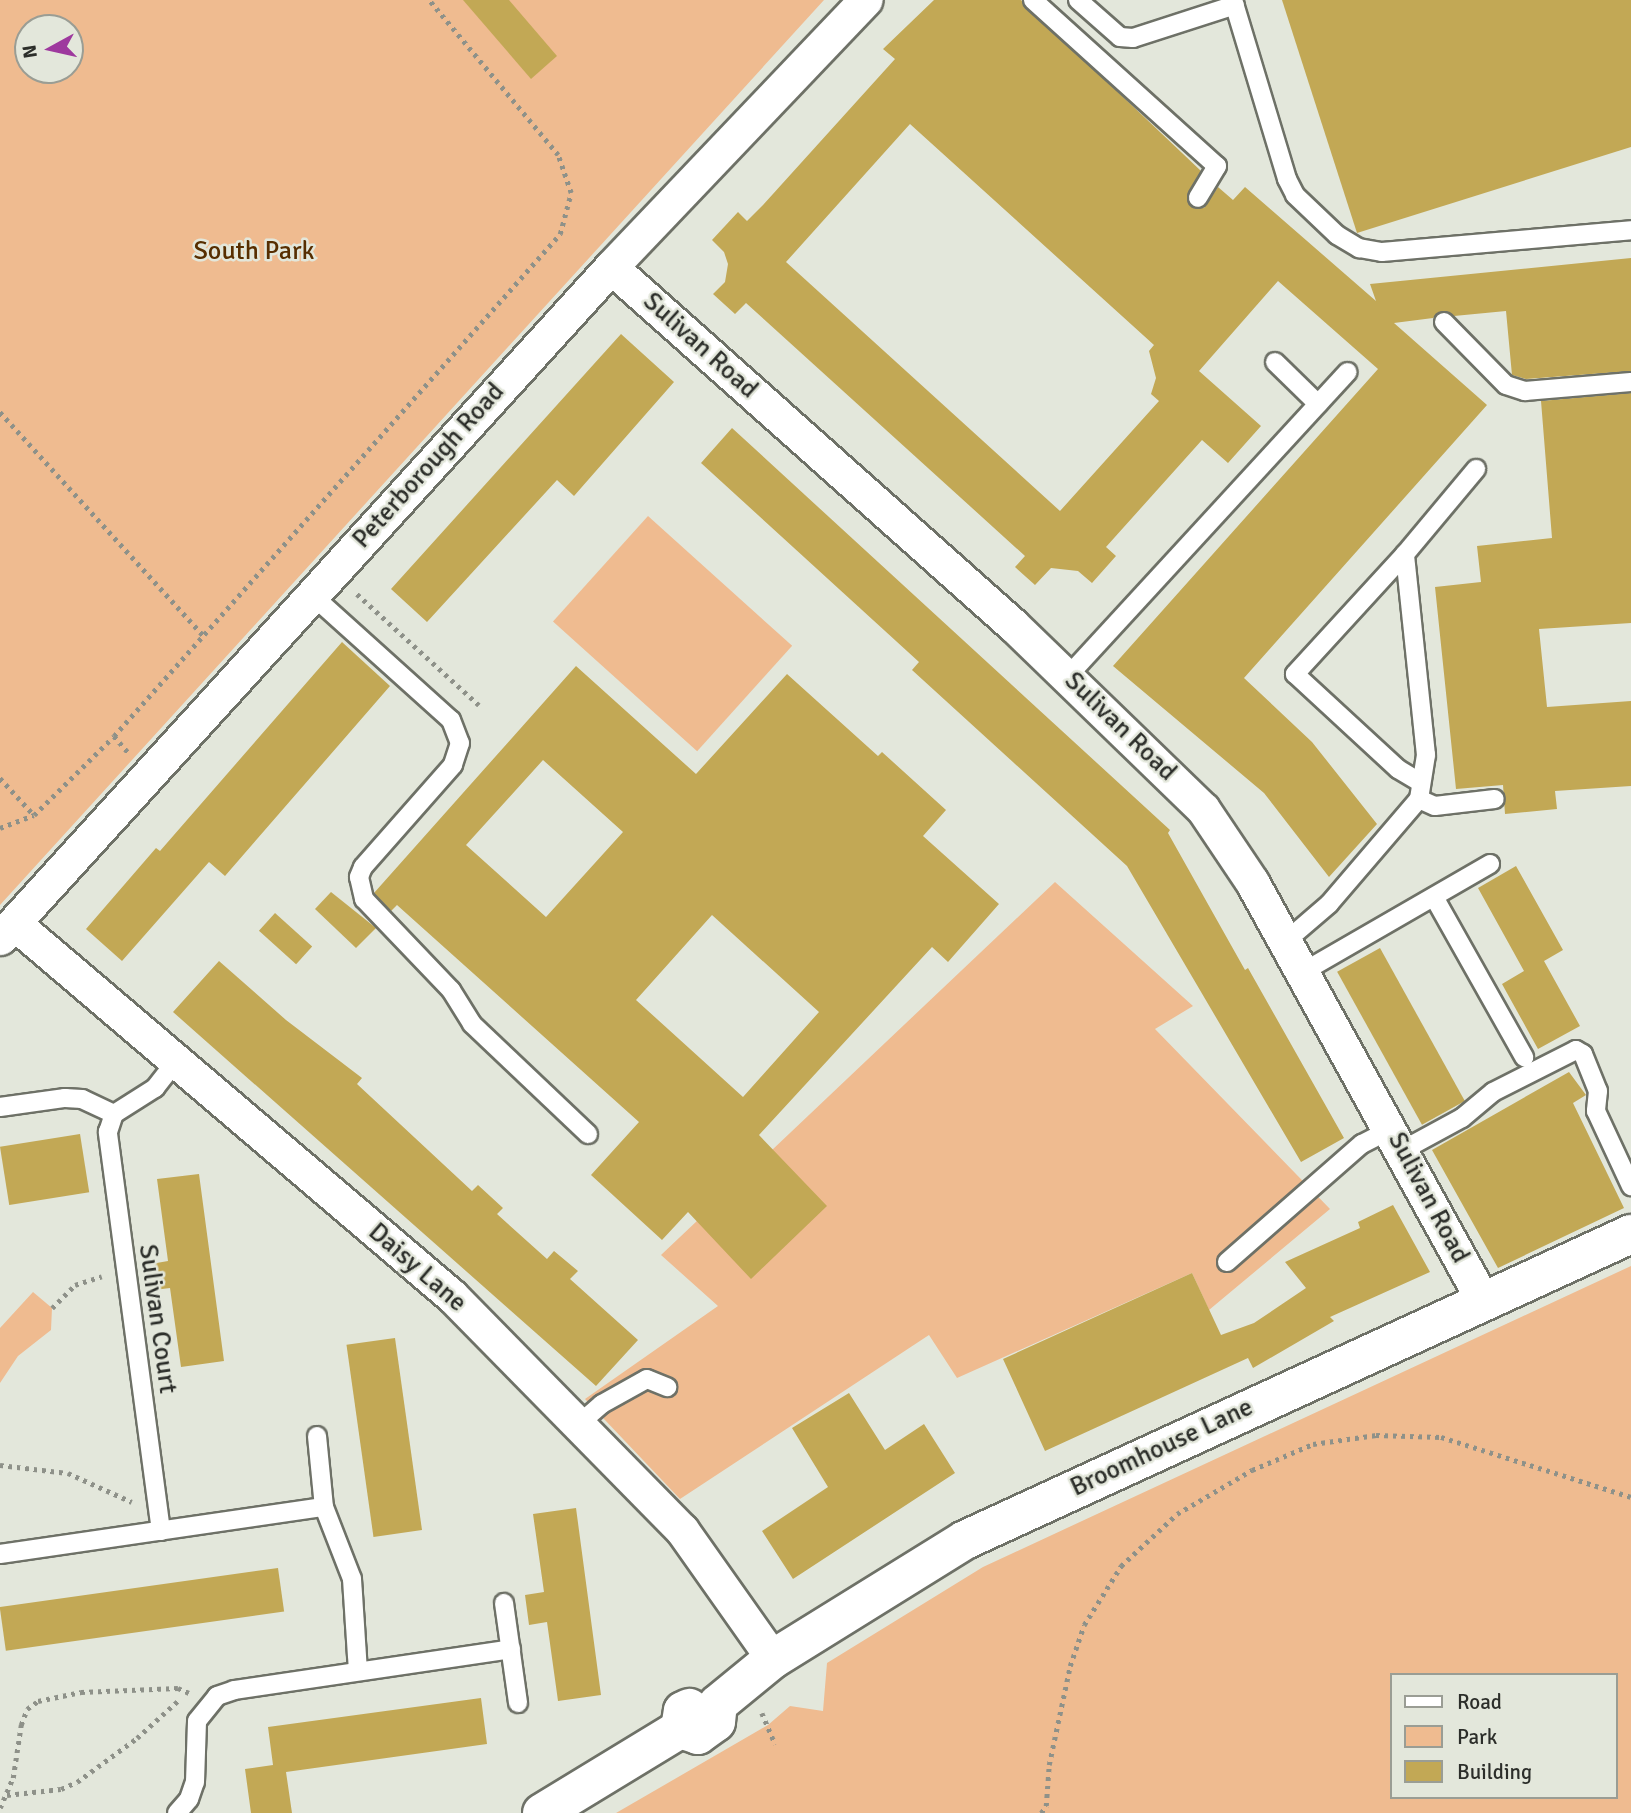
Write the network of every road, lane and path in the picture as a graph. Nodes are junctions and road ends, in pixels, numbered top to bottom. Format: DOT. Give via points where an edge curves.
graph roads {
  1 [pos="429,0"];
  2 [pos="865,0"];
  3 [pos="1033,0"];
  4 [pos="1078,0"];
  5 [pos="1234,3"];
  6 [pos="1198,198"];
  7 [pos="1631,230"];
  8 [pos="611,267"];
  9 [pos="1444,322"];
  10 [pos="1275,362"];
  11 [pos="1348,372"];
  12 [pos="1631,382"];
  13 [pos="1318,404"];
  14 [pos="0,412"];
  15 [pos="1476,470"];
  16 [pos="1405,554"];
  17 [pos="356,594"];
  18 [pos="312,595"];
  19 [pos="204,636"];
  20 [pos="1068,676"];
  21 [pos="479,705"];
  22 [pos="114,736"];
  23 [pos="134,758"];
  24 [pos="0,778"];
  25 [pos="1420,791"];
  26 [pos="1495,799"];
  27 [pos="34,814"];
  28 [pos="0,828"];
  29 [pos="1490,864"];
  30 [pos="1434,897"];
  31 [pos="7,930"];
  32 [pos="1286,941"];
  33 [pos="1303,972"];
  34 [pos="1524,1057"];
  35 [pos="176,1061"];
  36 [pos="0,1107"];
  37 [pos="114,1114"];
  38 [pos="588,1134"];
  39 [pos="1397,1140"];
  40 [pos="1631,1186"];
  41 [pos="1631,1234"];
  42 [pos="1227,1262"];
  43 [pos="124,1274"];
  44 [pos="1484,1303"];
  45 [pos="52,1308"];
  46 [pos="667,1387"];
  47 [pos="579,1424"];
  48 [pos="317,1437"];
  49 [pos="0,1465"];
  50 [pos="1631,1497"];
  51 [pos="157,1507"];
  52 [pos="324,1507"];
  53 [pos="161,1531"];
  54 [pos="0,1554"];
  55 [pos="504,1603"];
  56 [pos="511,1649"];
  57 [pos="773,1659"];
  58 [pos="358,1671"];
  59 [pos="187,1692"];
  60 [pos="518,1703"];
  61 [pos="207,1706"];
  62 [pos="7,1795"];
  63 [pos="0,1808"];
  64 [pos="177,1813"];
  65 [pos="542,1813"];
  66 [pos="1041,1813"];
  1 -- 19 [label="path" via="558,155 571,193 568,215 560,234"];
  2 -- 8 [label="street, Peterborough Road"];
  3 -- 6 [label="lane" via="1217,166"];
  4 -- 5 [label="lane" via="1120,37 1133,38"];
  5 -- 7 [label="lane" via="1295,195 1337,235 1359,248 1382,252"];
  8 -- 18 [label="street, Peterborough Road"];
  8 -- 20 [label="street, Sulivan Road"];
  9 -- 12 [label="lane" via="1506,385 1525,391"];
  10 -- 13 [label="lane"];
  11 -- 13 [label="lane"];
  13 -- 20 [label="lane"];
  14 -- 19 [label="path"];
  15 -- 16 [label="lane"];
  16 -- 25 [label="lane" via="1426,755"];
  16 -- 25 [label="lane" via="1295,674"];
  17 -- 21 [label="path"];
  18 -- 31 [label="street, Peterborough Road"];
  18 -- 38 [label="lane" via="451,720 460,743 453,765 363,867 359,877 364,899 451,990 472,1024"];
  19 -- 22 [label="path"];
  20 -- 32 [label="street, Sulivan Road" via="1202,809"];
  22 -- 23 [label="path"];
  22 -- 27 [label="path"];
  24 -- 27 [label="path"];
  25 -- 26 [label="lane" via="1435,806"];
  25 -- 32 [label="lane" via="1329,904"];
  27 -- 28 [label="path"];
  29 -- 30 [label="lane"];
  30 -- 33 [label="lane"];
  30 -- 34 [label="lane"];
  31 -- 35 [label="street, Daisy Lane"];
  32 -- 33 [label="street, Sulivan Road"];
  33 -- 39 [label="street, Sulivan Road"];
  35 -- 37 [label="lane" via="155,1088"];
  35 -- 47 [label="street, Daisy Lane" via="452,1296"];
  36 -- 37 [label="lane" via="65,1098"];
  37 -- 43 [label="lane, Sulivan Court" via="109,1154"];
  39 -- 40 [label="lane" via="1462,1118 1493,1093 1576,1050 1583,1054 1598,1091 1596,1111"];
  39 -- 42 [label="lane" via="1362,1144"];
  39 -- 44 [label="street, Sulivan Road"];
  41 -- 44 [label="street, Broomhouse Lane"];
  43 -- 45 [label="path" via="86,1279"];
  43 -- 51 [label="lane, Sulivan Court"];
  44 -- 57 [label="street, Broomhouse Lane" via="965,1540"];
  46 -- 47 [label="lane" via="647,1379"];
  47 -- 57 [label="street, Daisy Lane" via="681,1530"];
  48 -- 52 [label="lane"];
  49 -- 51 [label="path" via="68,1473 136,1504"];
  50 -- 66 [label="path" via="1441,1437 1376,1435 1313,1444 1252,1470 1177,1514 1121,1566 1084,1625 1070,1667 1049,1765 1046,1806"];
  51 -- 53 [label="lane, Sulivan Court"];
  52 -- 53 [label="lane"];
  52 -- 58 [label="lane" via="352,1579"];
  53 -- 54 [label="lane"];
  55 -- 56 [label="lane"];
  56 -- 58 [label="lane"];
  56 -- 60 [label="lane"];
  57 -- 65 [label="street, Broomhouse Lane" via="718,1704 702,1700 683,1711 680,1729"];
  58 -- 61 [label="lane" via="234,1690"];
  59 -- 61 [label="path"];
  59 -- 62 [label="path" via="137,1738 77,1782 61,1789"];
  59 -- 62 [label="path" via="178,1688 81,1692 38,1701 27,1709 21,1725"];
  61 -- 64 [label="lane" via="194,1737 195,1782 189,1800"];
  62 -- 63 [label="path"];
}
